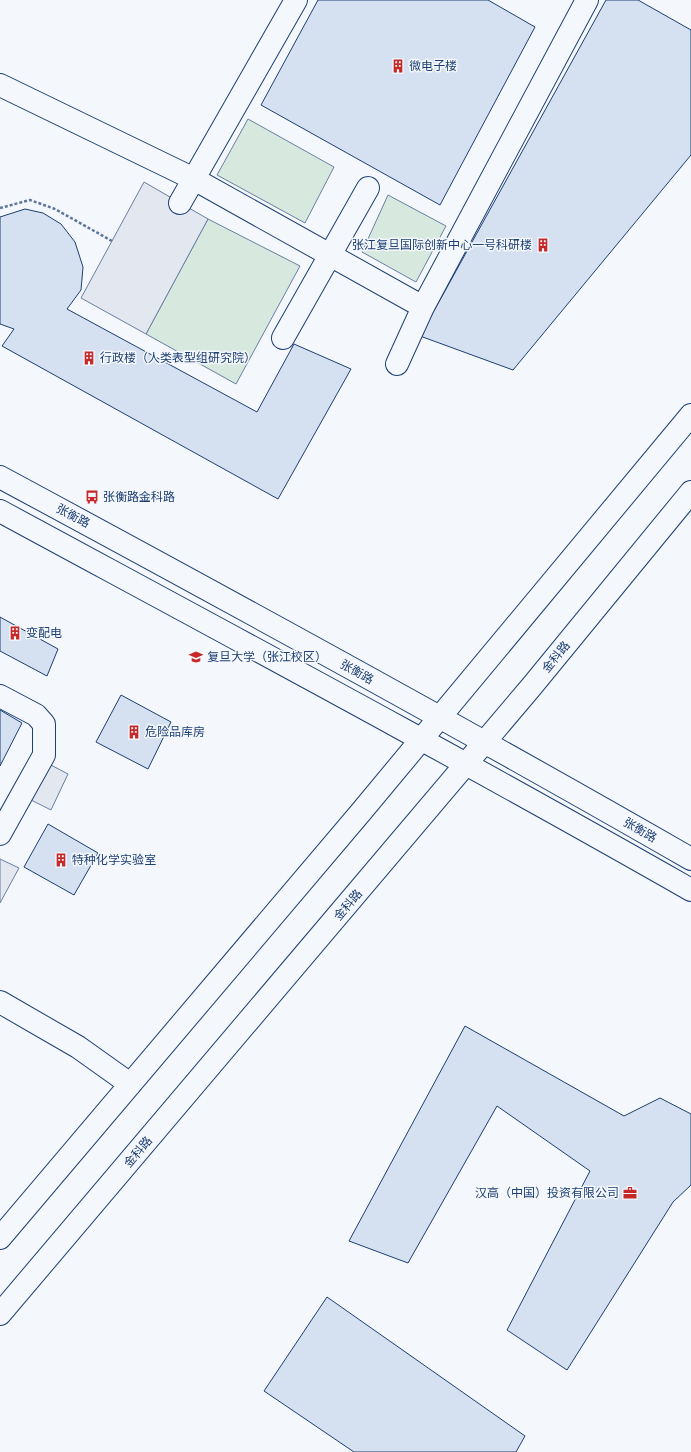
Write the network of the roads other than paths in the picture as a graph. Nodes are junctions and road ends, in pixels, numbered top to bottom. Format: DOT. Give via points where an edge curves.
graph roads {
  1 [pos="296,0"];
  2 [pos="587,0"];
  3 [pos="0,85"];
  4 [pos="194,179"];
  5 [pos="368,188"];
  6 [pos="180,203"];
  7 [pos="331,255"];
  8 [pos="423,307"];
  9 [pos="283,338"];
  10 [pos="397,364"];
  11 [pos="691,415"];
  12 [pos="0,477"];
  13 [pos="691,492"];
  14 [pos="0,511"];
  15 [pos="0,696"];
  16 [pos="440,718"];
  17 [pos="422,739"];
  18 [pos="485,742"];
  19 [pos="467,764"];
  20 [pos="0,834"];
  21 [pos="691,859"];
  22 [pos="691,890"];
  23 [pos="0,1002"];
  24 [pos="130,1084"];
  25 [pos="0,1238"];
  26 [pos="0,1314"];
  1 -- 4 [label="main road"];
  2 -- 8 [label="main road"];
  3 -- 4 [label="main road"];
  4 -- 6 [label="main road"];
  4 -- 7 [label="main road"];
  5 -- 7 [label="main road"];
  7 -- 8 [label="main road"];
  7 -- 9 [label="main road"];
  8 -- 10 [label="main road"];
  11 -- 16 [label="main road"];
  12 -- 16 [label="main road, 张衡路"];
  13 -- 18 [label="main road, 金科路"];
  14 -- 17 [label="main road"];
  15 -- 20 [label="main road" via="36,715 44,724 44,755"];
  16 -- 17 [label="main road"];
  16 -- 18 [label="main road, 张衡路"];
  17 -- 19 [label="main road"];
  17 -- 24 [label="main road"];
  18 -- 19 [label="main road, 金科路"];
  18 -- 21 [label="main road, 张衡路"];
  19 -- 22 [label="main road"];
  19 -- 26 [label="main road, 金科路"];
  23 -- 24 [label="main road" via="78,1047"];
  24 -- 25 [label="main road"];
}
